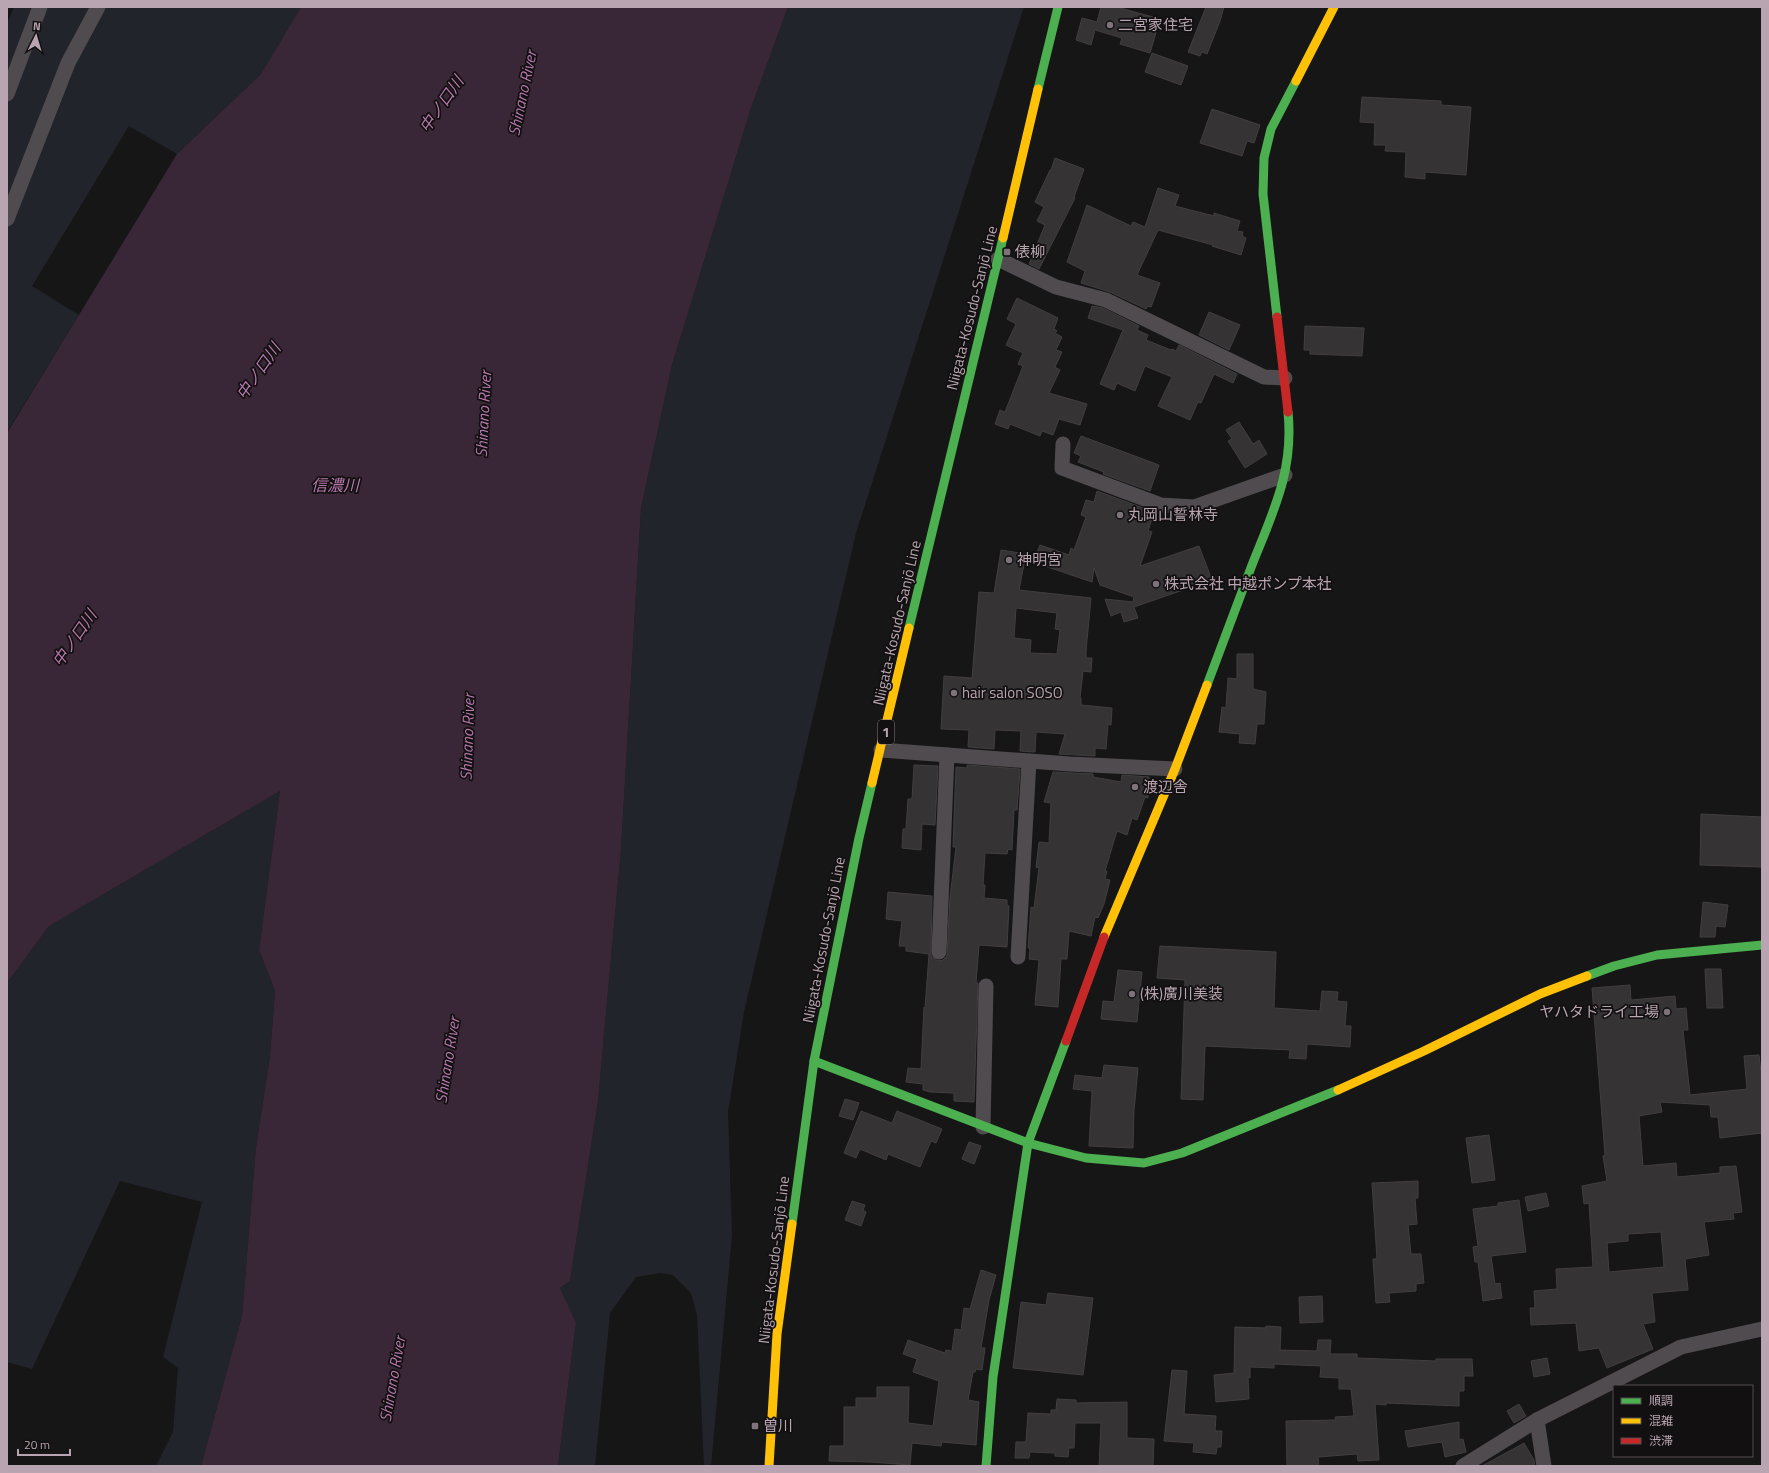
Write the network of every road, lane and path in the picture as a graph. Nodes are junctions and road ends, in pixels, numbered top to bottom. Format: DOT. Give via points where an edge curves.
graph roads {
  1 [pos="40,7"];
  2 [pos="98,7"];
  3 [pos="1058,7"];
  4 [pos="1334,7"];
  5 [pos="7,94"];
  6 [pos="7,219"];
  7 [pos="998,258"];
  8 [pos="1285,378"];
  9 [pos="1063,444"];
  10 [pos="1285,475"];
  11 [pos="881,750"];
  12 [pos="947,755"];
  13 [pos="1029,761"];
  14 [pos="1174,769"];
  15 [pos="1762,945"];
  16 [pos="938,952"];
  17 [pos="1018,956"];
  18 [pos="986,986"];
  19 [pos="814,1060"];
  20 [pos="983,1127"];
  21 [pos="1028,1143"];
  22 [pos="1762,1329"];
  23 [pos="1537,1420"];
  24 [pos="769,1466"];
  25 [pos="986,1466"];
  26 [pos="1463,1466"];
  27 [pos="1544,1466"];
  1 -- 5 [label="street"];
  2 -- 6 [label="street" via="68,63"];
  3 -- 7 [label="street, Niigata-Kosudo-Sanjō Line / 1"];
  4 -- 8 [label="street" via="1271,129 1264,158 1263,194"];
  7 -- 8 [label="street" via="1056,287 1106,300 1264,377"];
  7 -- 11 [label="street, Niigata-Kosudo-Sanjō Line / 1"];
  8 -- 10 [label="street" via="1290,451"];
  9 -- 10 [label="street" via="1062,468 1161,505 1194,508"];
  10 -- 14 [label="street"];
  11 -- 12 [label="street"];
  11 -- 19 [label="street, Niigata-Kosudo-Sanjō Line / 1" via="859,838"];
  12 -- 13 [label="street"];
  12 -- 16 [label="street"];
  13 -- 14 [label="street"];
  13 -- 17 [label="street"];
  14 -- 21 [label="street" via="1110,922"];
  15 -- 21 [label="street" via="1657,955 1614,966 1540,994 1328,1095 1182,1153 1144,1163 1086,1158"];
  18 -- 20 [label="street"];
  19 -- 20 [label="street"];
  19 -- 24 [label="street, Niigata-Kosudo-Sanjō Line / 1" via="777,1334"];
  20 -- 21 [label="street"];
  21 -- 25 [label="street" via="993,1377"];
  22 -- 23 [label="street" via="1681,1347"];
  23 -- 26 [label="street"];
  23 -- 27 [label="street"];
}
